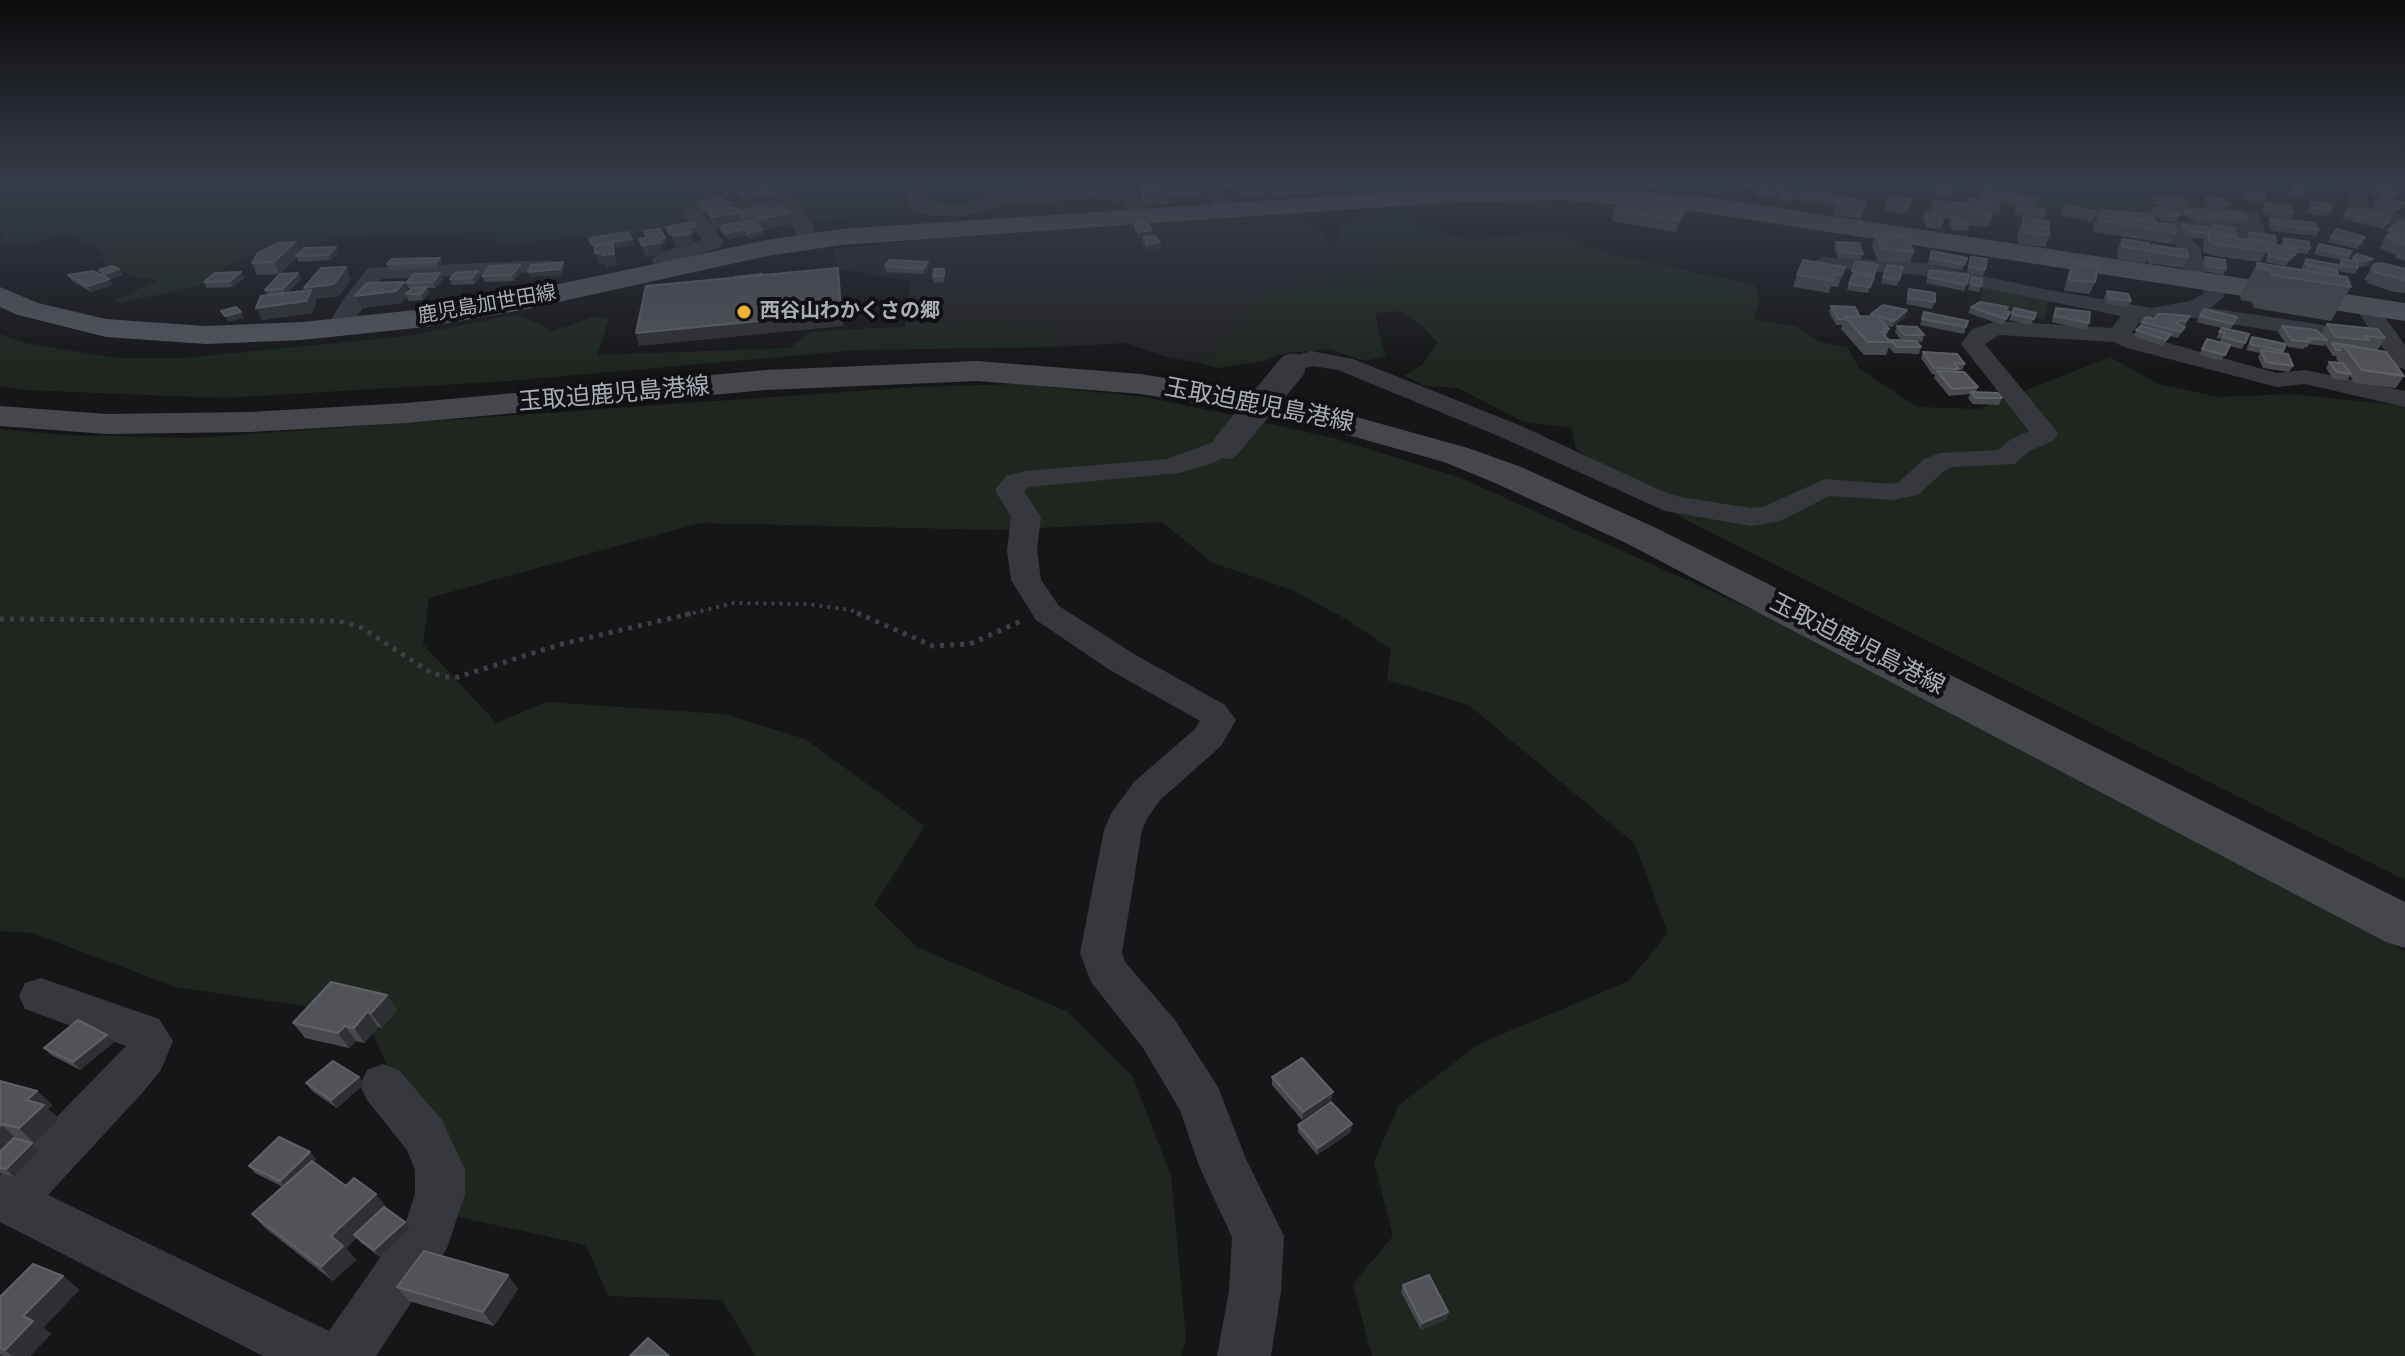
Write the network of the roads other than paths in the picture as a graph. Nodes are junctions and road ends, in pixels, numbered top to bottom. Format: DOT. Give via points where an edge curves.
graph roads {
  1 [pos="707,245"];
  2 [pos="790,245"];
  3 [pos="1968,245"];
  4 [pos="2187,245"];
  5 [pos="1823,263"];
  6 [pos="550,266"];
  7 [pos="668,269"];
  8 [pos="2206,281"];
  9 [pos="0,296"];
  10 [pos="2365,306"];
  11 [pos="2175,311"];
  12 [pos="2405,312"];
  13 [pos="2148,314"];
  14 [pos="338,328"];
  15 [pos="2337,334"];
  16 [pos="2119,335"];
  17 [pos="2405,362"];
  18 [pos="2405,399"];
  19 [pos="0,400"];
  20 [pos="0,416"];
  21 [pos="2405,901"];
  22 [pos="2405,927"];
  23 [pos="41,996"];
  24 [pos="383,1085"];
  25 [pos="321,1356"];
  26 [pos="344,1356"];
  27 [pos="1244,1356"];
  1 -- 7 [label="street" via="666,257"];
  2 -- 7 [label="main road, 鹿児島加世田線"];
  3 -- 8 [label="main road, 鹿児島加世田線"];
  4 -- 8 [label="street"];
  5 -- 13 [label="street" via="1922,269"];
  6 -- 14 [label="street" via="376,273"];
  7 -- 14 [label="main road, 鹿児島加世田線" via="522,301"];
  8 -- 10 [label="main road, 鹿児島加世田線"];
  8 -- 11 [label="street" via="2212,298"];
  9 -- 14 [label="main road, 鹿児島加世田線" via="28,309 106,328 206,335"];
  10 -- 12 [label="main road, 鹿児島加世田線"];
  10 -- 17 [label="street"];
  11 -- 13 [label="street"];
  11 -- 15 [label="street"];
  13 -- 16 [label="street" via="2130,319"];
  16 -- 18 [label="street" via="2277,380 2305,377"];
  16 -- 27 [label="street, bridge" via="2017,328 1980,334 1973,344 1982,358 2045,434 2005,458 1950,459 1934,465 1908,489 1825,487 1770,515 1717,513 1652,497 1510,431 1344,364 1311,358 1294,364 1227,445 1203,457 1169,467 1026,479 1011,486 1010,494 1026,517 1026,580 1047,613 1218,720 1208,737 1131,812 1123,830 1101,953 1106,970 1159,1034 1201,1102 1258,1236"];
  19 -- 21 [label="main road, 玉取迫鹿児島港線" via="140,410 249,408 432,399 766,368 949,360 1127,368 1300,396 1442,433 1563,478"];
  20 -- 22 [label="main road, 玉取迫鹿児島港線" via="107,424 250,422 766,380 977,371 1141,384 1295,410 1456,455 1615,523"];
  23 -- 25 [label="street" via="143,1033 150,1041 127,1078 9,1201"];
  24 -- 26 [label="street" via="425,1136 440,1170 440,1194 429,1231"];
}
